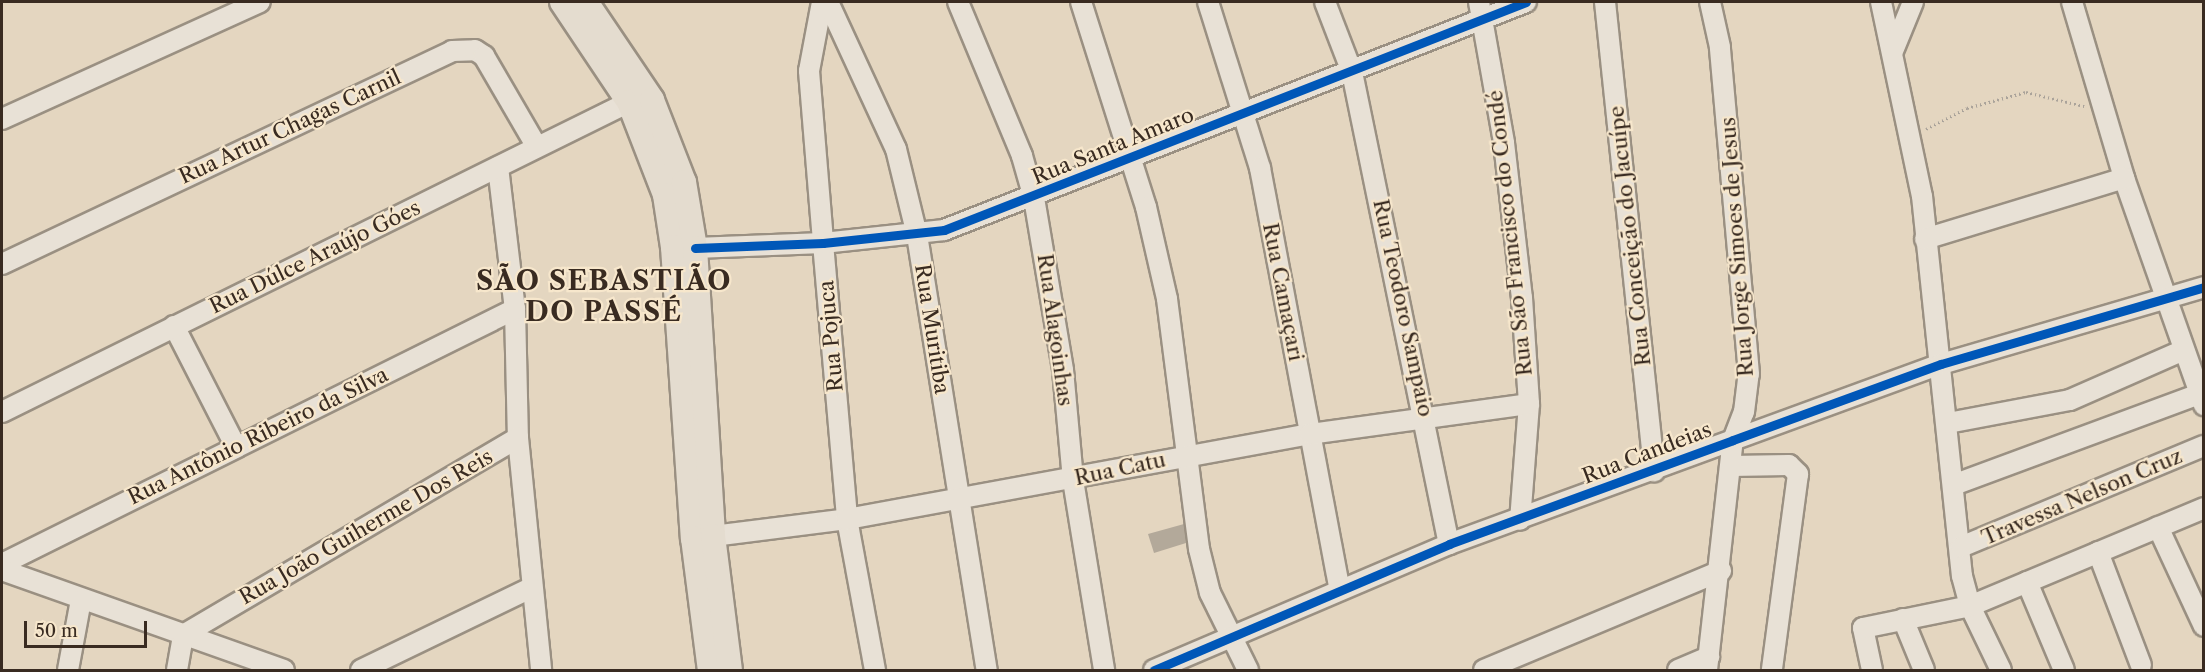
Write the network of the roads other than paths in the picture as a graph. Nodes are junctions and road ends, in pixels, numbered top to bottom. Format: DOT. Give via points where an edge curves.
graph roads {
  1 [pos="260,2"];
  2 [pos="562,2"];
  3 [pos="586,2"];
  4 [pos="822,2"];
  5 [pos="828,2"];
  6 [pos="958,2"];
  7 [pos="1081,2"];
  8 [pos="1208,2"];
  9 [pos="1325,2"];
  10 [pos="1526,2"];
  11 [pos="1605,2"];
  12 [pos="1710,2"];
  13 [pos="1881,2"];
  14 [pos="1913,2"];
  15 [pos="2072,2"];
  16 [pos="1481,10"];
  17 [pos="1893,52"];
  18 [pos="1352,72"];
  19 [pos="629,102"];
  20 [pos="1242,112"];
  21 [pos="2,118"];
  22 [pos="537,147"];
  23 [pos="1130,157"];
  24 [pos="498,167"];
  25 [pos="2124,178"];
  26 [pos="1034,198"];
  27 [pos="917,235"];
  28 [pos="1925,238"];
  29 [pos="823,243"];
  30 [pos="695,248"];
  31 [pos="2,264"];
  32 [pos="2204,288"];
  33 [pos="2164,298"];
  34 [pos="515,309"];
  35 [pos="174,326"];
  36 [pos="2184,350"];
  37 [pos="1941,364"];
  38 [pos="2201,400"];
  39 [pos="1529,404"];
  40 [pos="2,411"];
  41 [pos="1426,415"];
  42 [pos="1948,423"];
  43 [pos="1310,434"];
  44 [pos="518,438"];
  45 [pos="1733,440"];
  46 [pos="2204,446"];
  47 [pos="236,447"];
  48 [pos="1191,454"];
  49 [pos="1731,466"];
  50 [pos="1654,471"];
  51 [pos="1072,480"];
  52 [pos="1956,484"];
  53 [pos="959,500"];
  54 [pos="2204,508"];
  55 [pos="847,519"];
  56 [pos="1520,520"];
  57 [pos="2157,527"];
  58 [pos="713,536"];
  59 [pos="1449,544"];
  60 [pos="1961,548"];
  61 [pos="2098,552"];
  62 [pos="2,564"];
  63 [pos="2,570"];
  64 [pos="1720,571"];
  65 [pos="2027,582"];
  66 [pos="531,588"];
  67 [pos="1339,588"];
  68 [pos="81,600"];
  69 [pos="1970,606"];
  70 [pos="1903,620"];
  71 [pos="2204,626"];
  72 [pos="183,635"];
  73 [pos="1229,638"];
  74 [pos="1708,664"];
  75 [pos="2137,669"];
  76 [pos="68,670"];
  77 [pos="177,670"];
  78 [pos="284,670"];
  79 [pos="361,670"];
  80 [pos="542,670"];
  81 [pos="710,670"];
  82 [pos="730,670"];
  83 [pos="876,670"];
  84 [pos="987,670"];
  85 [pos="1104,670"];
  86 [pos="1154,670"];
  87 [pos="1248,670"];
  88 [pos="1484,670"];
  89 [pos="1678,670"];
  90 [pos="1772,670"];
  91 [pos="1872,670"];
  92 [pos="1924,670"];
  93 [pos="2001,670"];
  94 [pos="2064,670"];
  1 -- 21 [label="street"];
  2 -- 19 [label="main road"];
  3 -- 30 [label="main road" via="652,100 668,135 684,182"];
  4 -- 29 [label="street, Rua Pojuca" via="809,70"];
  5 -- 27 [label="street, Rua Muritiba" via="896,149"];
  6 -- 26 [label="street, Rua Alagoinhas" via="1022,156"];
  7 -- 23 [label="street"];
  8 -- 20 [label="street, Rua Camaçari"];
  9 -- 18 [label="street, Rua Teodoro Sampaio"];
  10 -- 16 [label="street, Rua Santa Amaro"];
  11 -- 50 [label="street, Rua Conceição do Jacuípe"];
  12 -- 45 [label="street, Rua Jorge Simoes de Jesus" via="1720,47 1749,374 1744,412"];
  13 -- 17 [label="street"];
  14 -- 17 [label="street"];
  15 -- 25 [label="street"];
  16 -- 18 [label="street, Rua Santa Amaro"];
  16 -- 39 [label="street, Rua São Francisco do Condé" via="1504,143"];
  17 -- 28 [label="street" via="1911,134"];
  18 -- 20 [label="street, Rua Santa Amaro"];
  18 -- 41 [label="street, Rua Teodoro Sampaio"];
  19 -- 22 [label="street, Rua Dúlce Araújo Góes"];
  19 -- 81 [label="main road" via="665,195 673,247 693,538"];
  20 -- 23 [label="street, Rua Santa Amaro"];
  20 -- 43 [label="street, Rua Camaçari" via="1260,168"];
  22 -- 24 [label="street, Rua Dúlce Araújo Góes"];
  22 -- 31 [label="street, Rua Artur Chagas Carnil" via="483,56 475,50 452,51"];
  23 -- 26 [label="street, Rua Santa Amaro"];
  23 -- 48 [label="street" via="1167,299"];
  24 -- 34 [label="street"];
  24 -- 35 [label="street, Rua Dúlce Araújo Góes"];
  25 -- 28 [label="street"];
  25 -- 33 [label="street"];
  26 -- 27 [label="street, Rua Santa Amaro"];
  26 -- 51 [label="street, Rua Alagoinhas" via="1063,370"];
  27 -- 29 [label="street, Rua Santa Amaro"];
  27 -- 53 [label="street, Rua Muritiba"];
  28 -- 37 [label="street"];
  29 -- 30 [label="street, Rua Santa Amaro"];
  29 -- 55 [label="street, Rua Pojuca"];
  30 -- 58 [label="main road"];
  32 -- 33 [label="street, Rua Candeias"];
  33 -- 36 [label="street"];
  33 -- 37 [label="street, Rua Candeias"];
  34 -- 44 [label="street"];
  34 -- 47 [label="street, Rua Antônio Ribeiro da Silva"];
  35 -- 40 [label="street, Rua Dúlce Araújo Góes"];
  35 -- 47 [label="street"];
  36 -- 38 [label="street"];
  36 -- 42 [label="street" via="2070,400"];
  37 -- 42 [label="street"];
  37 -- 45 [label="street, Rua Candeias"];
  38 -- 52 [label="street"];
  39 -- 41 [label="street, Rua Catu"];
  39 -- 56 [label="street, Rua São Francisco do Condé"];
  41 -- 43 [label="street, Rua Catu"];
  41 -- 59 [label="street, Rua Teodoro Sampaio"];
  42 -- 52 [label="street"];
  43 -- 48 [label="street, Rua Catu"];
  43 -- 67 [label="street, Rua Camaçari"];
  44 -- 66 [label="street"];
  44 -- 72 [label="street, Rua João Guiherme Dos Reis"];
  45 -- 49 [label="street, Rua Jorge Simoes de Jesus"];
  45 -- 50 [label="street, Rua Candeias"];
  46 -- 60 [label="street, Travessa Nelson Cruz"];
  47 -- 62 [label="street, Rua Antônio Ribeiro da Silva"];
  48 -- 51 [label="street, Rua Catu"];
  48 -- 73 [label="street" via="1199,549"];
  49 -- 64 [label="street, Rua Jorge Simoes de Jesus"];
  49 -- 90 [label="street" via="1789,465 1798,474"];
  50 -- 56 [label="street, Rua Candeias"];
  51 -- 53 [label="street, Rua Catu"];
  51 -- 85 [label="street, Rua Alagoinhas"];
  52 -- 60 [label="street"];
  53 -- 55 [label="street, Rua Catu"];
  53 -- 84 [label="street, Rua Muritiba"];
  54 -- 57 [label="street"];
  55 -- 58 [label="street, Rua Catu"];
  55 -- 83 [label="street, Rua Pojuca"];
  56 -- 59 [label="street, Rua Candeias"];
  57 -- 61 [label="street"];
  57 -- 71 [label="street"];
  58 -- 82 [label="main road"];
  59 -- 67 [label="street, Rua Candeias"];
  60 -- 69 [label="street"];
  61 -- 65 [label="street"];
  61 -- 75 [label="street"];
  63 -- 68 [label="street"];
  64 -- 74 [label="street, Rua Jorge Simoes de Jesus"];
  64 -- 88 [label="street"];
  65 -- 69 [label="street"];
  65 -- 94 [label="street"];
  66 -- 79 [label="street"];
  66 -- 80 [label="street"];
  67 -- 73 [label="street, Rua Candeias"];
  68 -- 72 [label="street"];
  68 -- 76 [label="street"];
  69 -- 70 [label="street"];
  69 -- 93 [label="street"];
  70 -- 91 [label="street" via="1863,628"];
  70 -- 92 [label="street"];
  72 -- 77 [label="street"];
  72 -- 78 [label="street"];
  73 -- 86 [label="street, Rua Candeias"];
  73 -- 87 [label="street"];
  74 -- 89 [label="street"];
}
